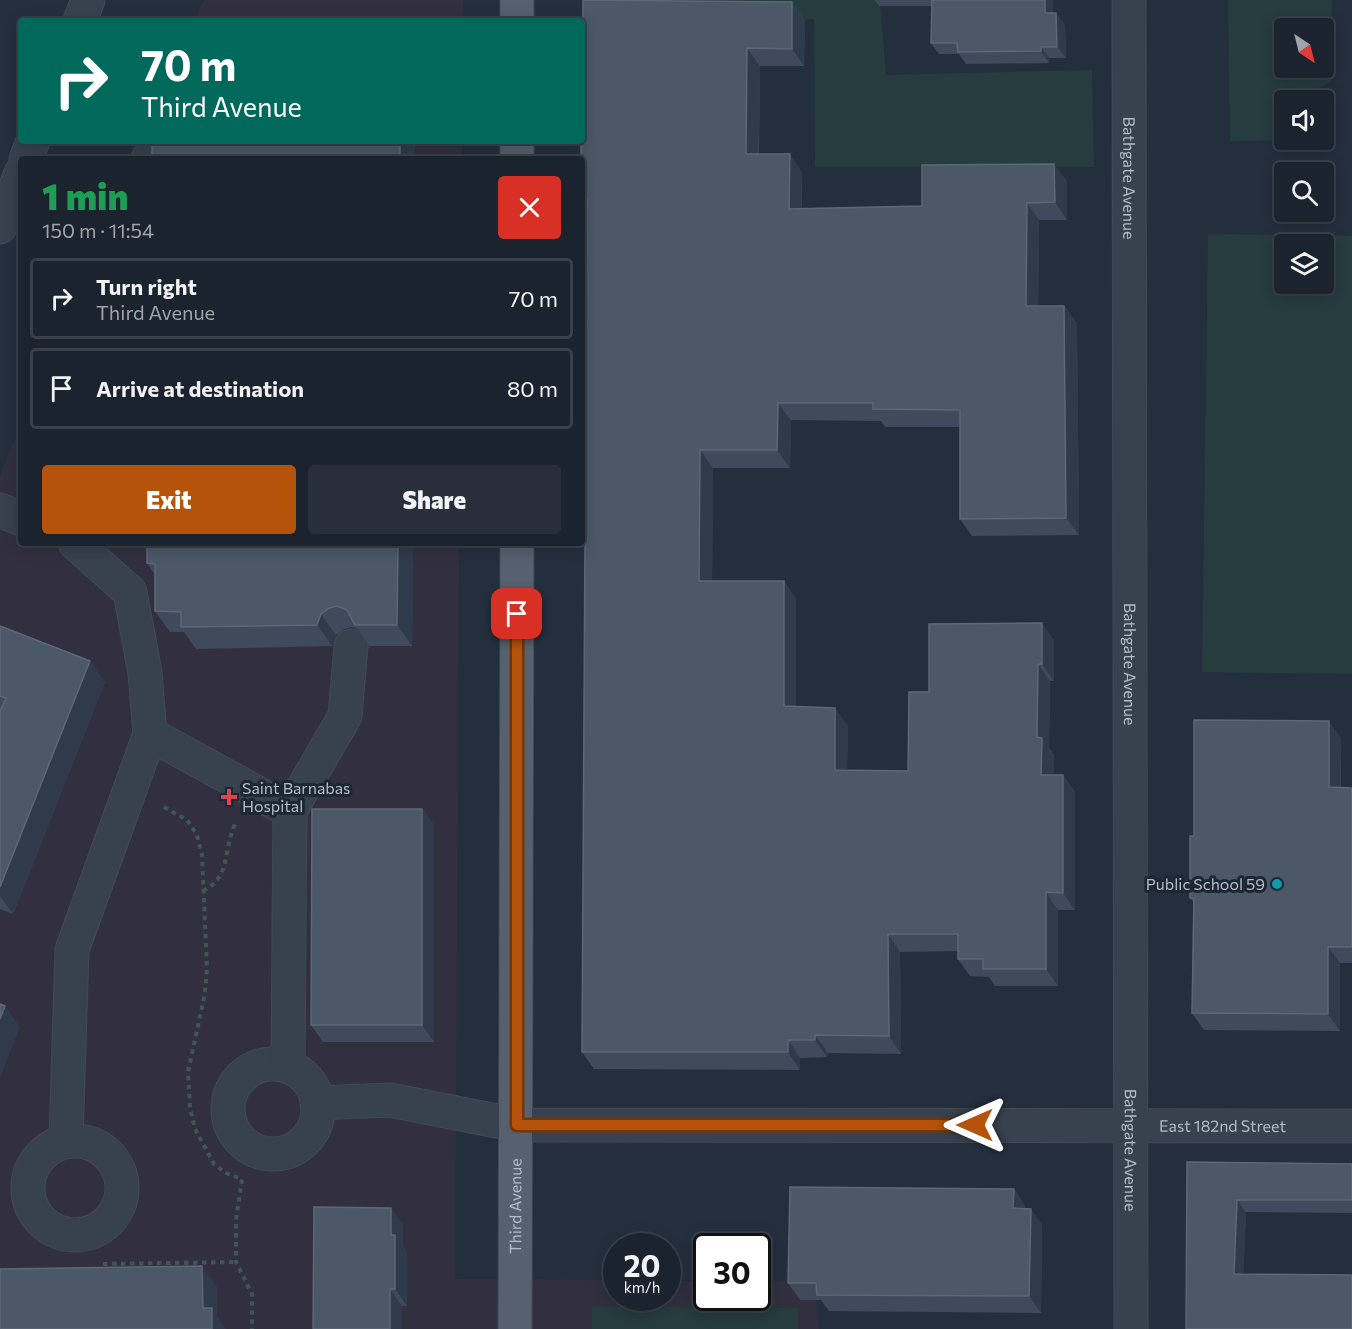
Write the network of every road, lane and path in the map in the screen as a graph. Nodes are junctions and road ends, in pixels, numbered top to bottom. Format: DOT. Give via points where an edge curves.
graph roads {
  1 [pos="88,0"];
  2 [pos="516,0"];
  3 [pos="1129,0"];
  4 [pos="81,18"];
  5 [pos="516,18"];
  6 [pos="164,144"];
  7 [pos="151,156"];
  8 [pos="18,181"];
  9 [pos="0,227"];
  10 [pos="0,510"];
  11 [pos="18,518"];
  12 [pos="78,546"];
  13 [pos="517,546"];
  14 [pos="351,646"];
  15 [pos="150,734"];
  16 [pos="153,804"];
  17 [pos="290,811"];
  18 [pos="237,818"];
  19 [pos="203,891"];
  20 [pos="288,1066"];
  21 [pos="317,1103"];
  22 [pos="517,1125"];
  23 [pos="1132,1125"];
  24 [pos="1352,1126"];
  25 [pos="66,1141"];
  26 [pos="236,1262"];
  27 [pos="103,1264"];
  28 [pos="252,1329"];
  29 [pos="515,1329"];
  30 [pos="1131,1329"];
  1 -- 4 [label="street"];
  2 -- 5 [label="main road"];
  3 -- 23 [label="street, Bathgate Avenue"];
  6 -- 7 [label="street"];
  8 -- 9 [label="street"];
  10 -- 11 [label="street"];
  12 -- 15 [label="street" via="130,592 145,673"];
  13 -- 22 [label="main road, Third Avenue"];
  14 -- 17 [label="street" via="345,716"];
  15 -- 17 [label="street"];
  15 -- 25 [label="street" via="72,950"];
  16 -- 19 [label="path" via="187,820 196,835 202,855"];
  17 -- 20 [label="street"];
  18 -- 19 [label="path" via="228,840 223,874 216,885"];
  19 -- 26 [label="path" via="207,969 188,1072 190,1108 195,1129 214,1164 242,1179 236,1220"];
  20 -- 21 [label="street" via="308,1081"];
  20 -- 21 [label="street" via="257,1066 234,1086 228,1100 228,1116 242,1143 270,1154 300,1145 317,1119"];
  21 -- 22 [label="street, East 182nd Street" via="390,1100"];
  22 -- 23 [label="street, East 182nd Street"];
  22 -- 29 [label="main road, Third Avenue"];
  23 -- 24 [label="street, East 182nd Street"];
  23 -- 30 [label="street, Bathgate Avenue"];
  26 -- 27 [label="path"];
  26 -- 28 [label="path" via="252,1294"];
}
